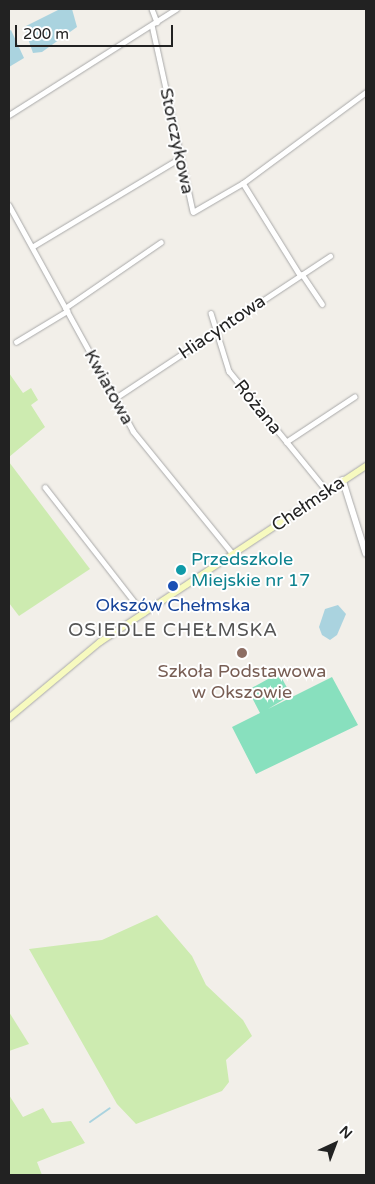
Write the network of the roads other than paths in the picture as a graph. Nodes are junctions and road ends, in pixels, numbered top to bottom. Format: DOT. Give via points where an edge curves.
graph roads {
  1 [pos="152,9"];
  2 [pos="176,9"];
  3 [pos="154,23"];
  4 [pos="366,92"];
  5 [pos="9,115"];
  6 [pos="180,158"];
  7 [pos="243,183"];
  8 [pos="9,205"];
  9 [pos="161,242"];
  10 [pos="32,247"];
  11 [pos="330,256"];
  12 [pos="301,274"];
  13 [pos="322,304"];
  14 [pos="66,310"];
  15 [pos="211,313"];
  16 [pos="216,333"];
  17 [pos="16,342"];
  18 [pos="354,398"];
  19 [pos="114,399"];
  20 [pos="286,442"];
  21 [pos="366,466"];
  22 [pos="343,480"];
  23 [pos="45,488"];
  24 [pos="327,491"];
  25 [pos="366,552"];
  26 [pos="233,554"];
  27 [pos="143,613"];
  28 [pos="9,718"];
  1 -- 3 [label="street, Storczykowa"];
  2 -- 3 [label="street"];
  3 -- 5 [label="street"];
  3 -- 6 [label="street, Storczykowa"];
  4 -- 7 [label="street"];
  6 -- 7 [label="street, Storczykowa" via="193,212"];
  6 -- 10 [label="street"];
  7 -- 12 [label="street"];
  8 -- 10 [label="street, Kwiatowa"];
  9 -- 14 [label="street"];
  10 -- 14 [label="street, Kwiatowa"];
  11 -- 12 [label="street, Hiacyntowa"];
  12 -- 13 [label="street"];
  12 -- 16 [label="street, Hiacyntowa"];
  14 -- 17 [label="street"];
  14 -- 19 [label="street, Kwiatowa"];
  15 -- 16 [label="street, Różana"];
  16 -- 19 [label="street, Hiacyntowa"];
  16 -- 20 [label="street, Różana" via="229,370"];
  18 -- 20 [label="street"];
  19 -- 26 [label="street, Kwiatowa" via="133,431"];
  20 -- 24 [label="street, Różana"];
  21 -- 22 [label="main road, Chełmska"];
  22 -- 24 [label="main road, Chełmska"];
  22 -- 25 [label="street"];
  23 -- 27 [label="street"];
  24 -- 26 [label="main road, Chełmska"];
  26 -- 27 [label="main road, Chełmska"];
  27 -- 28 [label="main road, Chełmska" via="94,646"];
}
